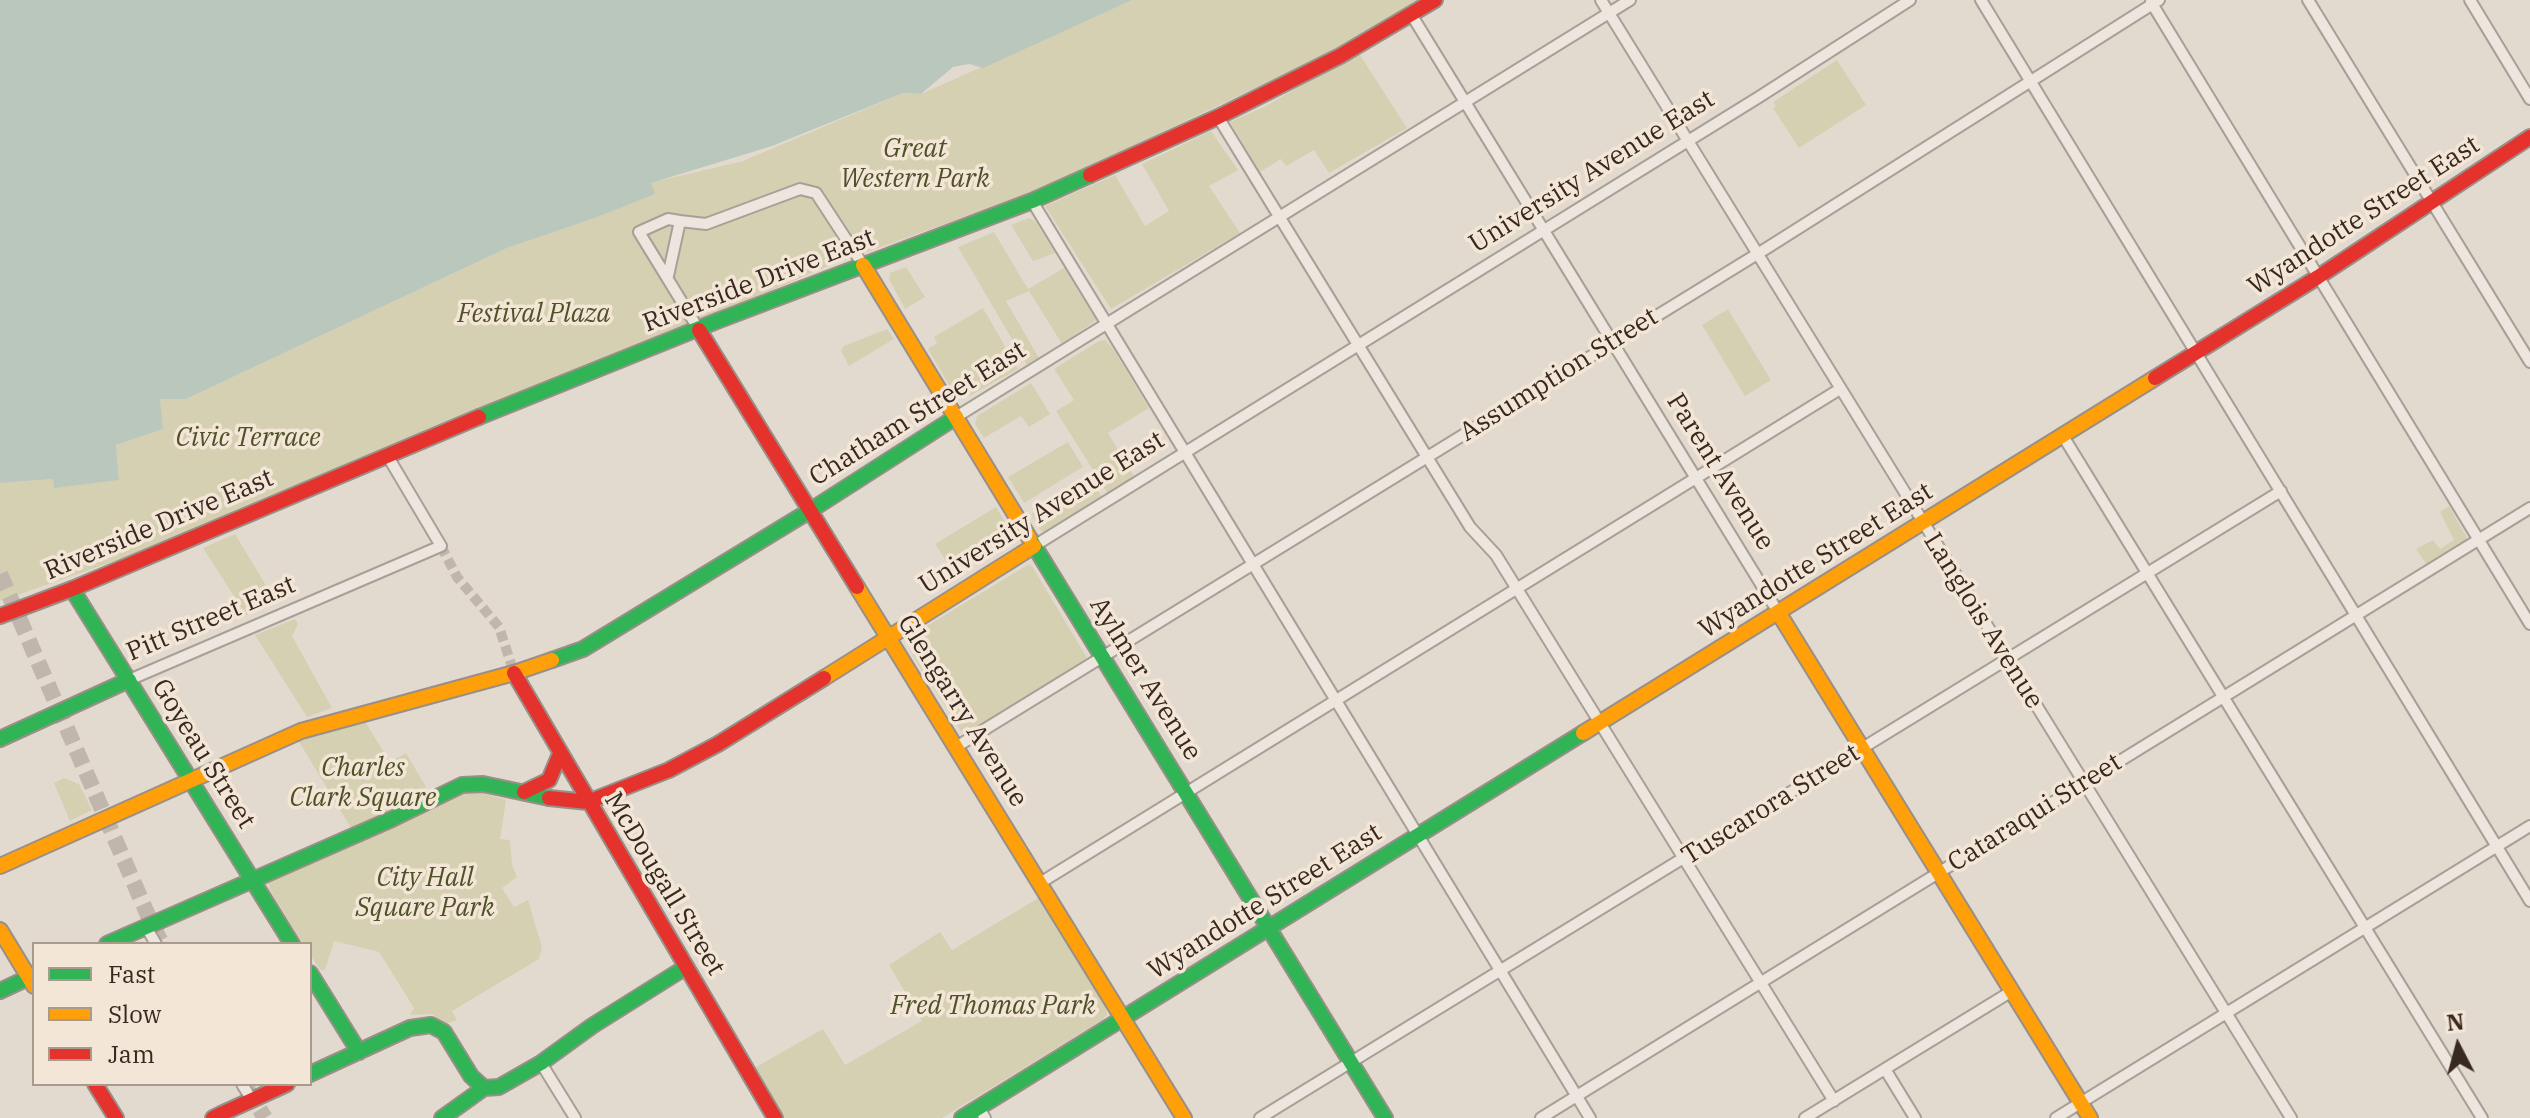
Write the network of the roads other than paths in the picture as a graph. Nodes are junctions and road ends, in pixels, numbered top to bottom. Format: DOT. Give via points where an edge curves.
graph roads {
  1 [pos="1435,0"];
  2 [pos="1601,0"];
  3 [pos="1630,0"];
  4 [pos="1910,0"];
  5 [pos="1981,0"];
  6 [pos="2308,0"];
  7 [pos="2470,0"];
  8 [pos="2154,2"];
  9 [pos="1609,13"];
  10 [pos="1411,14"];
  11 [pos="2031,81"];
  12 [pos="2530,99"];
  13 [pos="1465,102"];
  14 [pos="1218,117"];
  15 [pos="2530,137"];
  16 [pos="1689,141"];
  17 [pos="1032,201"];
  18 [pos="2432,201"];
  19 [pos="1281,216"];
  20 [pos="680,221"];
  21 [pos="1543,229"];
  22 [pos="1757,254"];
  23 [pos="863,265"];
  24 [pos="668,276"];
  25 [pos="2318,277"];
  26 [pos="1107,324"];
  27 [pos="699,330"];
  28 [pos="1612,343"];
  29 [pos="1359,344"];
  30 [pos="2197,352"];
  31 [pos="2530,362"];
  32 [pos="1840,389"];
  33 [pos="956,417"];
  34 [pos="2063,436"];
  35 [pos="1186,453"];
  36 [pos="387,455"];
  37 [pos="1428,456"];
  38 [pos="1695,478"];
  39 [pos="2281,491"];
  40 [pos="2530,508"];
  41 [pos="811,510"];
  42 [pos="1922,523"];
  43 [pos="2478,540"];
  44 [pos="1034,546"];
  45 [pos="1253,564"];
  46 [pos="2147,573"];
  47 [pos="72,589"];
  48 [pos="1517,589"];
  49 [pos="1778,612"];
  50 [pos="2356,615"];
  51 [pos="0,616"];
  52 [pos="2530,624"];
  53 [pos="888,636"];
  54 [pos="1103,656"];
  55 [pos="2007,660"];
  56 [pos="514,673"];
  57 [pos="129,680"];
  58 [pos="2223,697"];
  59 [pos="1336,701"];
  60 [pos="1600,723"];
  61 [pos="0,739"];
  62 [pos="956,747"];
  63 [pos="1862,748"];
  64 [pos="560,754"];
  65 [pos="191,781"];
  66 [pos="2083,783"];
  67 [pos="524,792"];
  68 [pos="1186,793"];
  69 [pos="588,802"];
  70 [pos="2530,826"];
  71 [pos="1418,836"];
  72 [pos="2497,847"];
  73 [pos="1684,858"];
  74 [pos="0,866"];
  75 [pos="1939,872"];
  76 [pos="253,880"];
  77 [pos="1040,883"];
  78 [pos="2530,901"];
  79 [pos="146,927"];
  80 [pos="1269,928"];
  81 [pos="2365,928"];
  82 [pos="0,930"];
  83 [pos="112,942"];
  84 [pos="155,942"];
  85 [pos="291,942"];
  86 [pos="686,967"];
  87 [pos="1501,971"];
  88 [pos="312,976"];
  89 [pos="32,980"];
  90 [pos="1761,982"];
  91 [pos="0,991"];
  92 [pos="2012,991"];
  93 [pos="2226,1013"];
  94 [pos="1123,1019"];
  95 [pos="359,1052"];
  96 [pos="1351,1062"];
  97 [pos="541,1063"];
  98 [pos="1885,1069"];
  99 [pos="312,1073"];
  100 [pos="96,1086"];
  101 [pos="243,1086"];
  102 [pos="283,1086"];
  103 [pos="484,1088"];
  104 [pos="1577,1096"];
  105 [pos="252,1100"];
  106 [pos="1834,1101"];
  107 [pos="2081,1102"];
  108 [pos="982,1113"];
  109 [pos="219,1117"];
  110 [pos="116,1118"];
  111 [pos="442,1118"];
  112 [pos="575,1118"];
  113 [pos="775,1118"];
  114 [pos="962,1118"];
  115 [pos="1184,1118"];
  116 [pos="1260,1118"];
  117 [pos="1385,1118"];
  118 [pos="1541,1118"];
  119 [pos="1590,1118"];
  120 [pos="1805,1118"];
  121 [pos="1915,1118"];
  122 [pos="2056,1118"];
  123 [pos="2090,1118"];
  124 [pos="2291,1118"];
  125 [pos="2482,1118"];
  1 -- 10 [label="main road, Riverside Drive East"];
  2 -- 9 [label="street, Langlois Avenue"];
  3 -- 9 [label="street, Chatham Street East"];
  4 -- 16 [label="street, University Avenue East"];
  5 -- 11 [label="street"];
  6 -- 18 [label="street"];
  7 -- 12 [label="street"];
  8 -- 11 [label="street, Assumption Street"];
  8 -- 25 [label="street"];
  9 -- 13 [label="street, Chatham Street East"];
  9 -- 16 [label="street, Langlois Avenue"];
  10 -- 13 [label="street, Parent Avenue"];
  10 -- 14 [label="main road, Riverside Drive East"];
  11 -- 22 [label="street, Assumption Street"];
  11 -- 30 [label="street"];
  13 -- 19 [label="street, Chatham Street East"];
  13 -- 21 [label="street, Parent Avenue"];
  14 -- 17 [label="main road, Riverside Drive East"];
  14 -- 19 [label="street"];
  15 -- 18 [label="main road, Wyandotte Street East"];
  16 -- 21 [label="street, University Avenue East"];
  16 -- 22 [label="street, Langlois Avenue"];
  17 -- 23 [label="main road, Riverside Drive East"];
  17 -- 26 [label="street"];
  18 -- 25 [label="main road, Wyandotte Street East"];
  18 -- 31 [label="street"];
  19 -- 26 [label="street, Chatham Street East"];
  19 -- 29 [label="street"];
  20 -- 23 [label="street" via="706,224 800,189 816,193"];
  20 -- 24 [label="street"];
  20 -- 24 [label="street" via="668,219 639,232"];
  21 -- 28 [label="street, Parent Avenue"];
  21 -- 29 [label="street, University Avenue East"];
  22 -- 28 [label="street, Assumption Street"];
  22 -- 32 [label="street, Langlois Avenue"];
  23 -- 27 [label="main road, Riverside Drive East"];
  23 -- 33 [label="main road, Aylmer Avenue"];
  24 -- 27 [label="street"];
  25 -- 30 [label="main road, Wyandotte Street East"];
  25 -- 43 [label="street"];
  26 -- 33 [label="street, Chatham Street East"];
  26 -- 35 [label="street"];
  27 -- 36 [label="main road, Riverside Drive East"];
  27 -- 41 [label="main road, Glengarry Avenue"];
  28 -- 37 [label="street, Assumption Street"];
  28 -- 38 [label="street, Parent Avenue"];
  29 -- 35 [label="street, University Avenue East"];
  29 -- 37 [label="street"];
  30 -- 34 [label="main road, Wyandotte Street East"];
  30 -- 39 [label="street"];
  32 -- 38 [label="street"];
  32 -- 42 [label="street, Langlois Avenue"];
  33 -- 41 [label="main road, Chatham Street East"];
  33 -- 44 [label="main road, Aylmer Avenue"];
  34 -- 42 [label="main road, Wyandotte Street East"];
  34 -- 46 [label="street"];
  35 -- 44 [label="street, University Avenue East"];
  35 -- 45 [label="street"];
  36 -- 47 [label="main road, Riverside Drive East"];
  36 -- 57 [label="street, Pitt Street East" via="441,546"];
  37 -- 45 [label="street, Assumption Street"];
  37 -- 48 [label="street" via="1470,527"];
  38 -- 48 [label="street"];
  38 -- 49 [label="street, Parent Avenue"];
  39 -- 46 [label="street, Tuscarora Street"];
  39 -- 50 [label="street"];
  40 -- 43 [label="street, Cataraqui Street"];
  41 -- 53 [label="main road, Glengarry Avenue"];
  41 -- 56 [label="main road, Chatham Street East" via="583,649"];
  42 -- 49 [label="main road, Wyandotte Street East"];
  42 -- 55 [label="street, Langlois Avenue"];
  43 -- 50 [label="street, Cataraqui Street"];
  43 -- 52 [label="street"];
  44 -- 53 [label="main road, University Avenue East"];
  44 -- 54 [label="main road, Aylmer Avenue"];
  45 -- 54 [label="street, Assumption Street"];
  45 -- 59 [label="street"];
  46 -- 55 [label="street, Tuscarora Street"];
  46 -- 58 [label="street"];
  47 -- 51 [label="main road, Riverside Drive East"];
  47 -- 57 [label="main road, Goyeau Street"];
  48 -- 59 [label="street"];
  48 -- 60 [label="street"];
  49 -- 60 [label="main road, Wyandotte Street East"];
  49 -- 63 [label="main road, Parent Avenue"];
  50 -- 58 [label="street, Cataraqui Street"];
  50 -- 72 [label="street"];
  53 -- 62 [label="main road, Glengarry Avenue"];
  53 -- 69 [label="main road, University Avenue East" via="700,755"];
  54 -- 62 [label="street, Assumption Street"];
  54 -- 68 [label="main road, Aylmer Avenue"];
  55 -- 63 [label="street, Tuscarora Street"];
  55 -- 66 [label="street, Langlois Avenue"];
  56 -- 64 [label="main road, McDougall Street"];
  56 -- 65 [label="main road, Chatham Street East" via="301,731"];
  57 -- 61 [label="main road, Pitt Street East"];
  57 -- 65 [label="main road, Goyeau Street"];
  58 -- 66 [label="street, Cataraqui Street"];
  58 -- 81 [label="street"];
  59 -- 68 [label="street"];
  59 -- 71 [label="street"];
  60 -- 71 [label="main road, Wyandotte Street East"];
  60 -- 73 [label="street"];
  62 -- 77 [label="main road, Glengarry Avenue"];
  63 -- 73 [label="street, Tuscarora Street"];
  63 -- 75 [label="main road, Parent Avenue"];
  64 -- 67 [label="main road" via="549,780"];
  64 -- 69 [label="main road, McDougall Street"];
  65 -- 74 [label="main road, Chatham Street East"];
  65 -- 76 [label="main road, Goyeau Street"];
  66 -- 75 [label="street, Cataraqui Street"];
  66 -- 93 [label="street, Langlois Avenue"];
  67 -- 69 [label="main road, University Avenue East"];
  67 -- 76 [label="main road, University Avenue East" via="462,785"];
  68 -- 77 [label="street"];
  68 -- 80 [label="main road, Aylmer Avenue"];
  69 -- 86 [label="main road, McDougall Street"];
  70 -- 72 [label="street"];
  71 -- 80 [label="main road, Wyandotte Street East"];
  71 -- 87 [label="street"];
  72 -- 78 [label="street"];
  72 -- 81 [label="street"];
  73 -- 87 [label="street, Tuscarora Street"];
  73 -- 90 [label="street"];
  75 -- 90 [label="street, Cataraqui Street"];
  75 -- 92 [label="main road, Parent Avenue"];
  76 -- 79 [label="main road, University Avenue East"];
  76 -- 85 [label="main road, Goyeau Street"];
  77 -- 94 [label="main road, Glengarry Avenue"];
  79 -- 83 [label="main road, University Avenue East"];
  79 -- 84 [label="street"];
  80 -- 94 [label="main road, Wyandotte Street East"];
  80 -- 96 [label="main road, Aylmer Avenue"];
  81 -- 93 [label="street"];
  81 -- 125 [label="street"];
  82 -- 89 [label="main road"];
  86 -- 97 [label="main road"];
  86 -- 113 [label="main road, McDougall Street"];
  87 -- 96 [label="street, Tuscarora Street"];
  87 -- 104 [label="street"];
  88 -- 95 [label="main road"];
  89 -- 91 [label="main road"];
  90 -- 104 [label="street, Cataraqui Street"];
  90 -- 106 [label="street"];
  92 -- 98 [label="street"];
  92 -- 107 [label="main road, Parent Avenue"];
  93 -- 107 [label="street"];
  93 -- 124 [label="street, Langlois Avenue"];
  94 -- 108 [label="main road, Wyandotte Street East"];
  94 -- 115 [label="main road, Glengarry Avenue"];
  95 -- 99 [label="main road"];
  95 -- 103 [label="main road" via="419,1025 431,1025 444,1032"];
  96 -- 116 [label="street, Tuscarora Street"];
  96 -- 117 [label="main road, Aylmer Avenue"];
  97 -- 103 [label="main road" via="499,1087"];
  97 -- 112 [label="street"];
  98 -- 106 [label="street"];
  98 -- 121 [label="street"];
  100 -- 110 [label="main road"];
  101 -- 105 [label="street"];
  102 -- 105 [label="main road"];
  103 -- 111 [label="main road"];
  104 -- 118 [label="street, Cataraqui Street"];
  104 -- 119 [label="street"];
  105 -- 109 [label="main road"];
  106 -- 120 [label="street"];
  107 -- 122 [label="street"];
  107 -- 123 [label="main road, Parent Avenue"];
  108 -- 114 [label="main road, Wyandotte Street East"];
}
